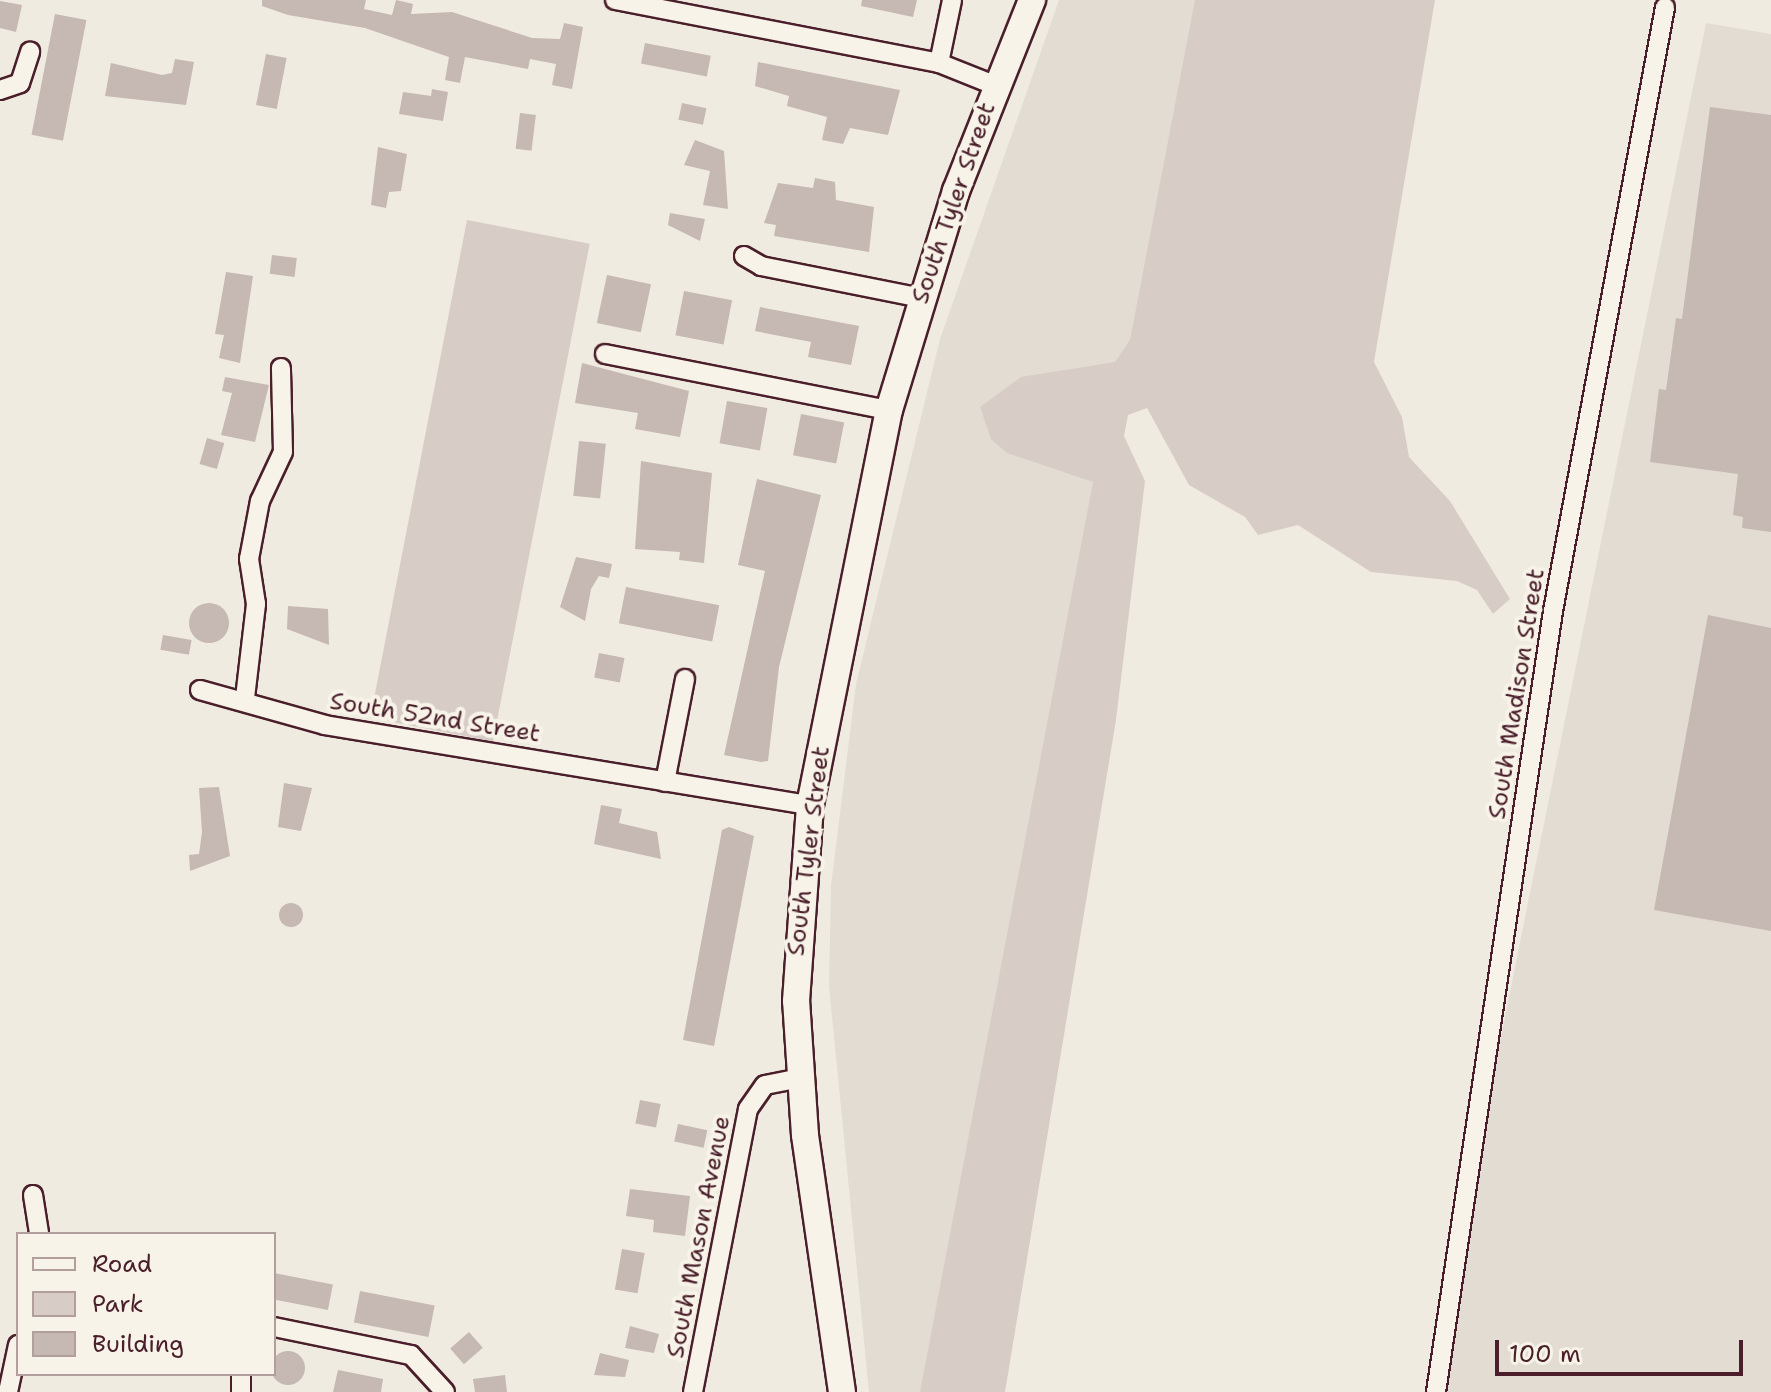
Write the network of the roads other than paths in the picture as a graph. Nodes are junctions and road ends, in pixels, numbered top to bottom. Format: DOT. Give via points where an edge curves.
graph roads {
  1 [pos="615,0"];
  2 [pos="952,0"];
  3 [pos="1032,0"];
  4 [pos="643,3"];
  5 [pos="1665,7"];
  6 [pos="30,52"];
  7 [pos="939,63"];
  8 [pos="994,85"];
  9 [pos="0,90"];
  10 [pos="744,256"];
  11 [pos="921,298"];
  12 [pos="605,354"];
  13 [pos="281,368"];
  14 [pos="889,410"];
  15 [pos="685,679"];
  16 [pos="200,690"];
  17 [pos="245,698"];
  18 [pos="665,782"];
  19 [pos="810,805"];
  20 [pos="801,1078"];
  21 [pos="33,1195"];
  22 [pos="39,1232"];
  23 [pos="276,1327"];
  24 [pos="16,1354"];
  25 [pos="8,1392"];
  26 [pos="445,1392"];
  27 [pos="693,1392"];
  28 [pos="842,1392"];
  29 [pos="1436,1392"];
  1 -- 4 [label="street"];
  2 -- 7 [label="street"];
  3 -- 8 [label="main road, South Tyler Street"];
  4 -- 7 [label="street"];
  5 -- 29 [label="street, South Madison Street" via="1553,611"];
  6 -- 9 [label="street" via="20,83"];
  7 -- 8 [label="street"];
  8 -- 11 [label="main road, South Tyler Street"];
  10 -- 11 [label="street"];
  11 -- 14 [label="main road, South Tyler Street"];
  12 -- 14 [label="street"];
  13 -- 17 [label="street" via="283,452 252,537 256,604"];
  14 -- 19 [label="main road, South Tyler Street"];
  15 -- 18 [label="street"];
  16 -- 17 [label="street, South 52nd Street"];
  17 -- 18 [label="street, South 52nd Street" via="325,725"];
  18 -- 19 [label="street, South 52nd Street"];
  19 -- 20 [label="main road, South Tyler Street" via="796,946"];
  20 -- 27 [label="street, South Mason Avenue" via="765,1085 748,1109"];
  20 -- 28 [label="main road, South Tyler Street"];
  21 -- 22 [label="street"];
  23 -- 26 [label="street" via="411,1355"];
  24 -- 25 [label="street"];
}
